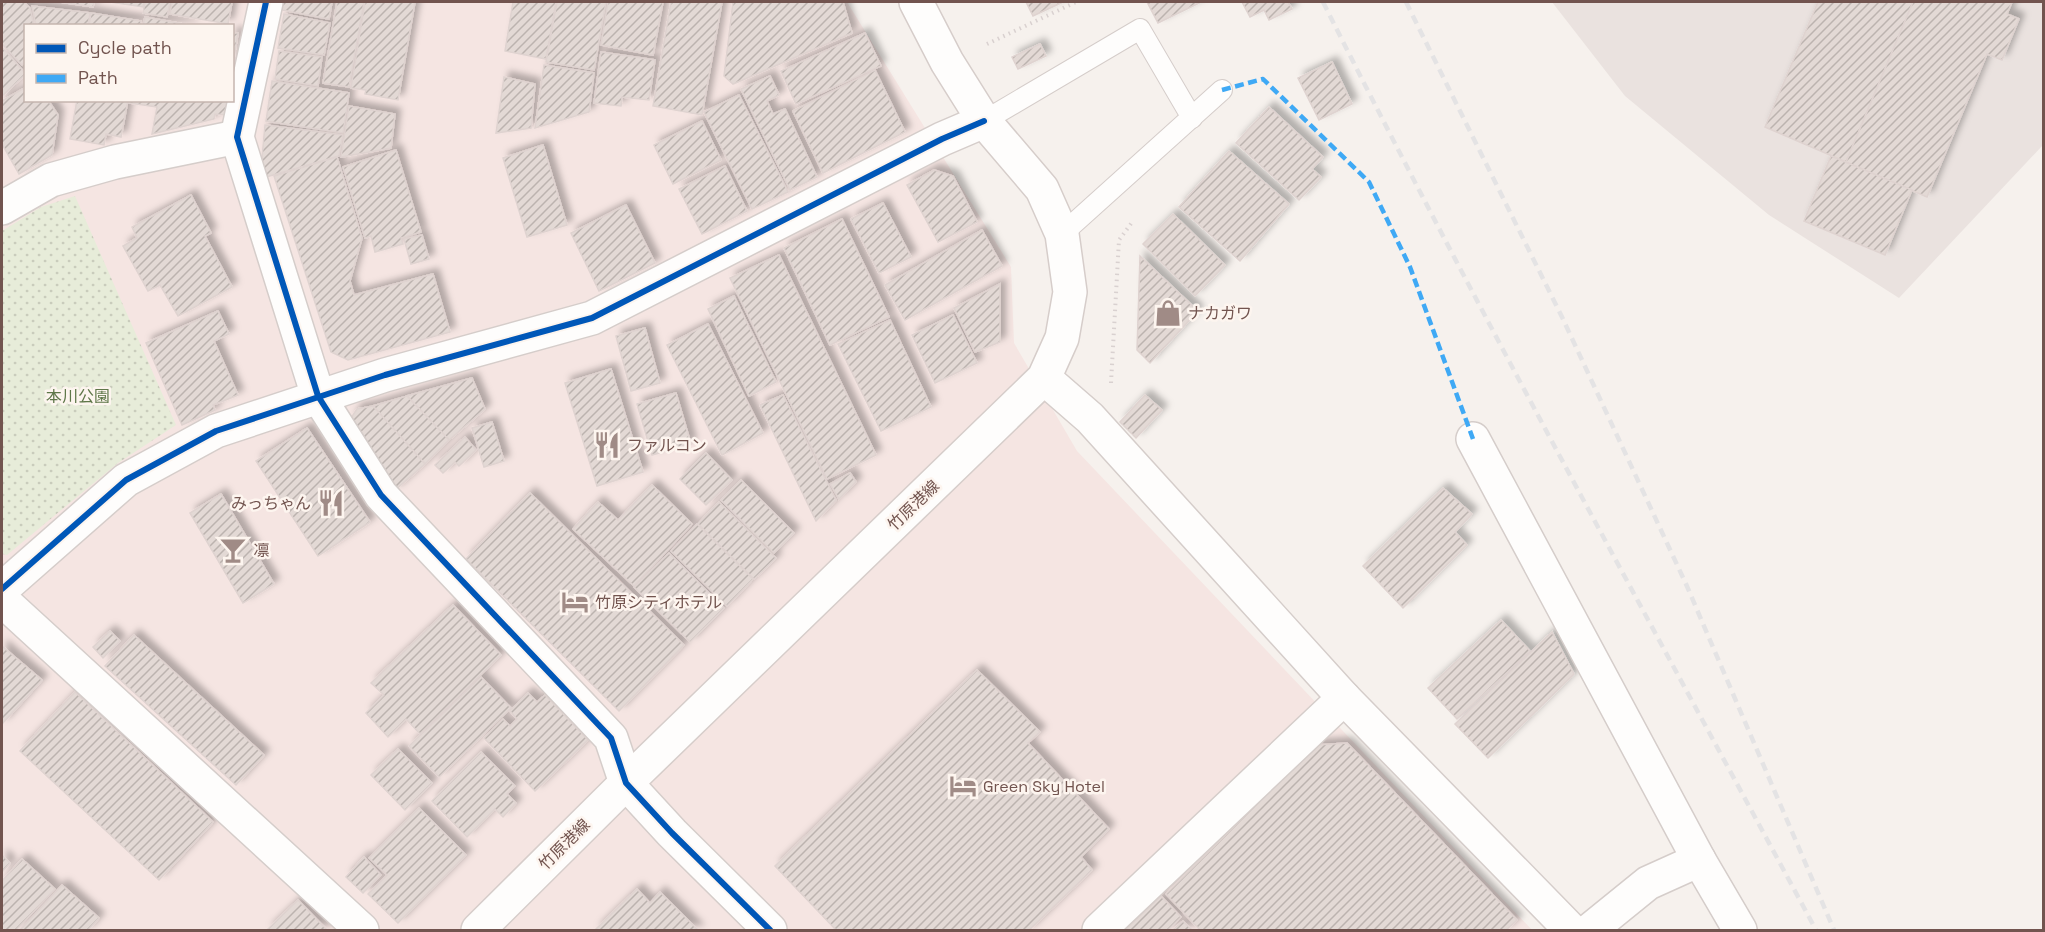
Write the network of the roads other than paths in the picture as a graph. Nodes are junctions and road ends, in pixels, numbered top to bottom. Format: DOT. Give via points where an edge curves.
graph roads {
  1 [pos="266,2"];
  2 [pos="916,2"];
  3 [pos="1222,90"];
  4 [pos="1192,118"];
  5 [pos="984,121"];
  6 [pos="237,137"];
  7 [pos="2,208"];
  8 [pos="1062,234"];
  9 [pos="1044,378"];
  10 [pos="318,396"];
  11 [pos="1473,439"];
  12 [pos="2,589"];
  13 [pos="2,600"];
  14 [pos="1344,698"];
  15 [pos="626,783"];
  16 [pos="1699,860"];
  17 [pos="362,930"];
  18 [pos="478,930"];
  19 [pos="770,930"];
  20 [pos="1099,930"];
  21 [pos="1571,930"];
  22 [pos="1590,930"];
  23 [pos="1740,930"];
  1 -- 6 [label="street"];
  2 -- 5 [label="street, 竹原港線" via="946,62"];
  3 -- 4 [label="lane"];
  4 -- 5 [label="lane" via="1140,29"];
  4 -- 8 [label="lane"];
  5 -- 8 [label="street, 竹原港線" via="1042,189"];
  5 -- 10 [label="street" via="592,318"];
  6 -- 7 [label="street" via="115,162 51,180"];
  6 -- 10 [label="street"];
  8 -- 9 [label="street, 竹原港線" via="1070,292 1062,338"];
  9 -- 14 [label="street" via="1090,418"];
  9 -- 15 [label="street, 竹原港線"];
  10 -- 12 [label="street" via="216,431 126,480"];
  10 -- 15 [label="street" via="381,495 611,738"];
  11 -- 16 [label="street"];
  13 -- 17 [label="street"];
  14 -- 20 [label="street"];
  14 -- 21 [label="street"];
  15 -- 18 [label="street, 竹原港線"];
  15 -- 19 [label="street"];
  16 -- 22 [label="street" via="1648,883"];
  16 -- 23 [label="street"];
}
